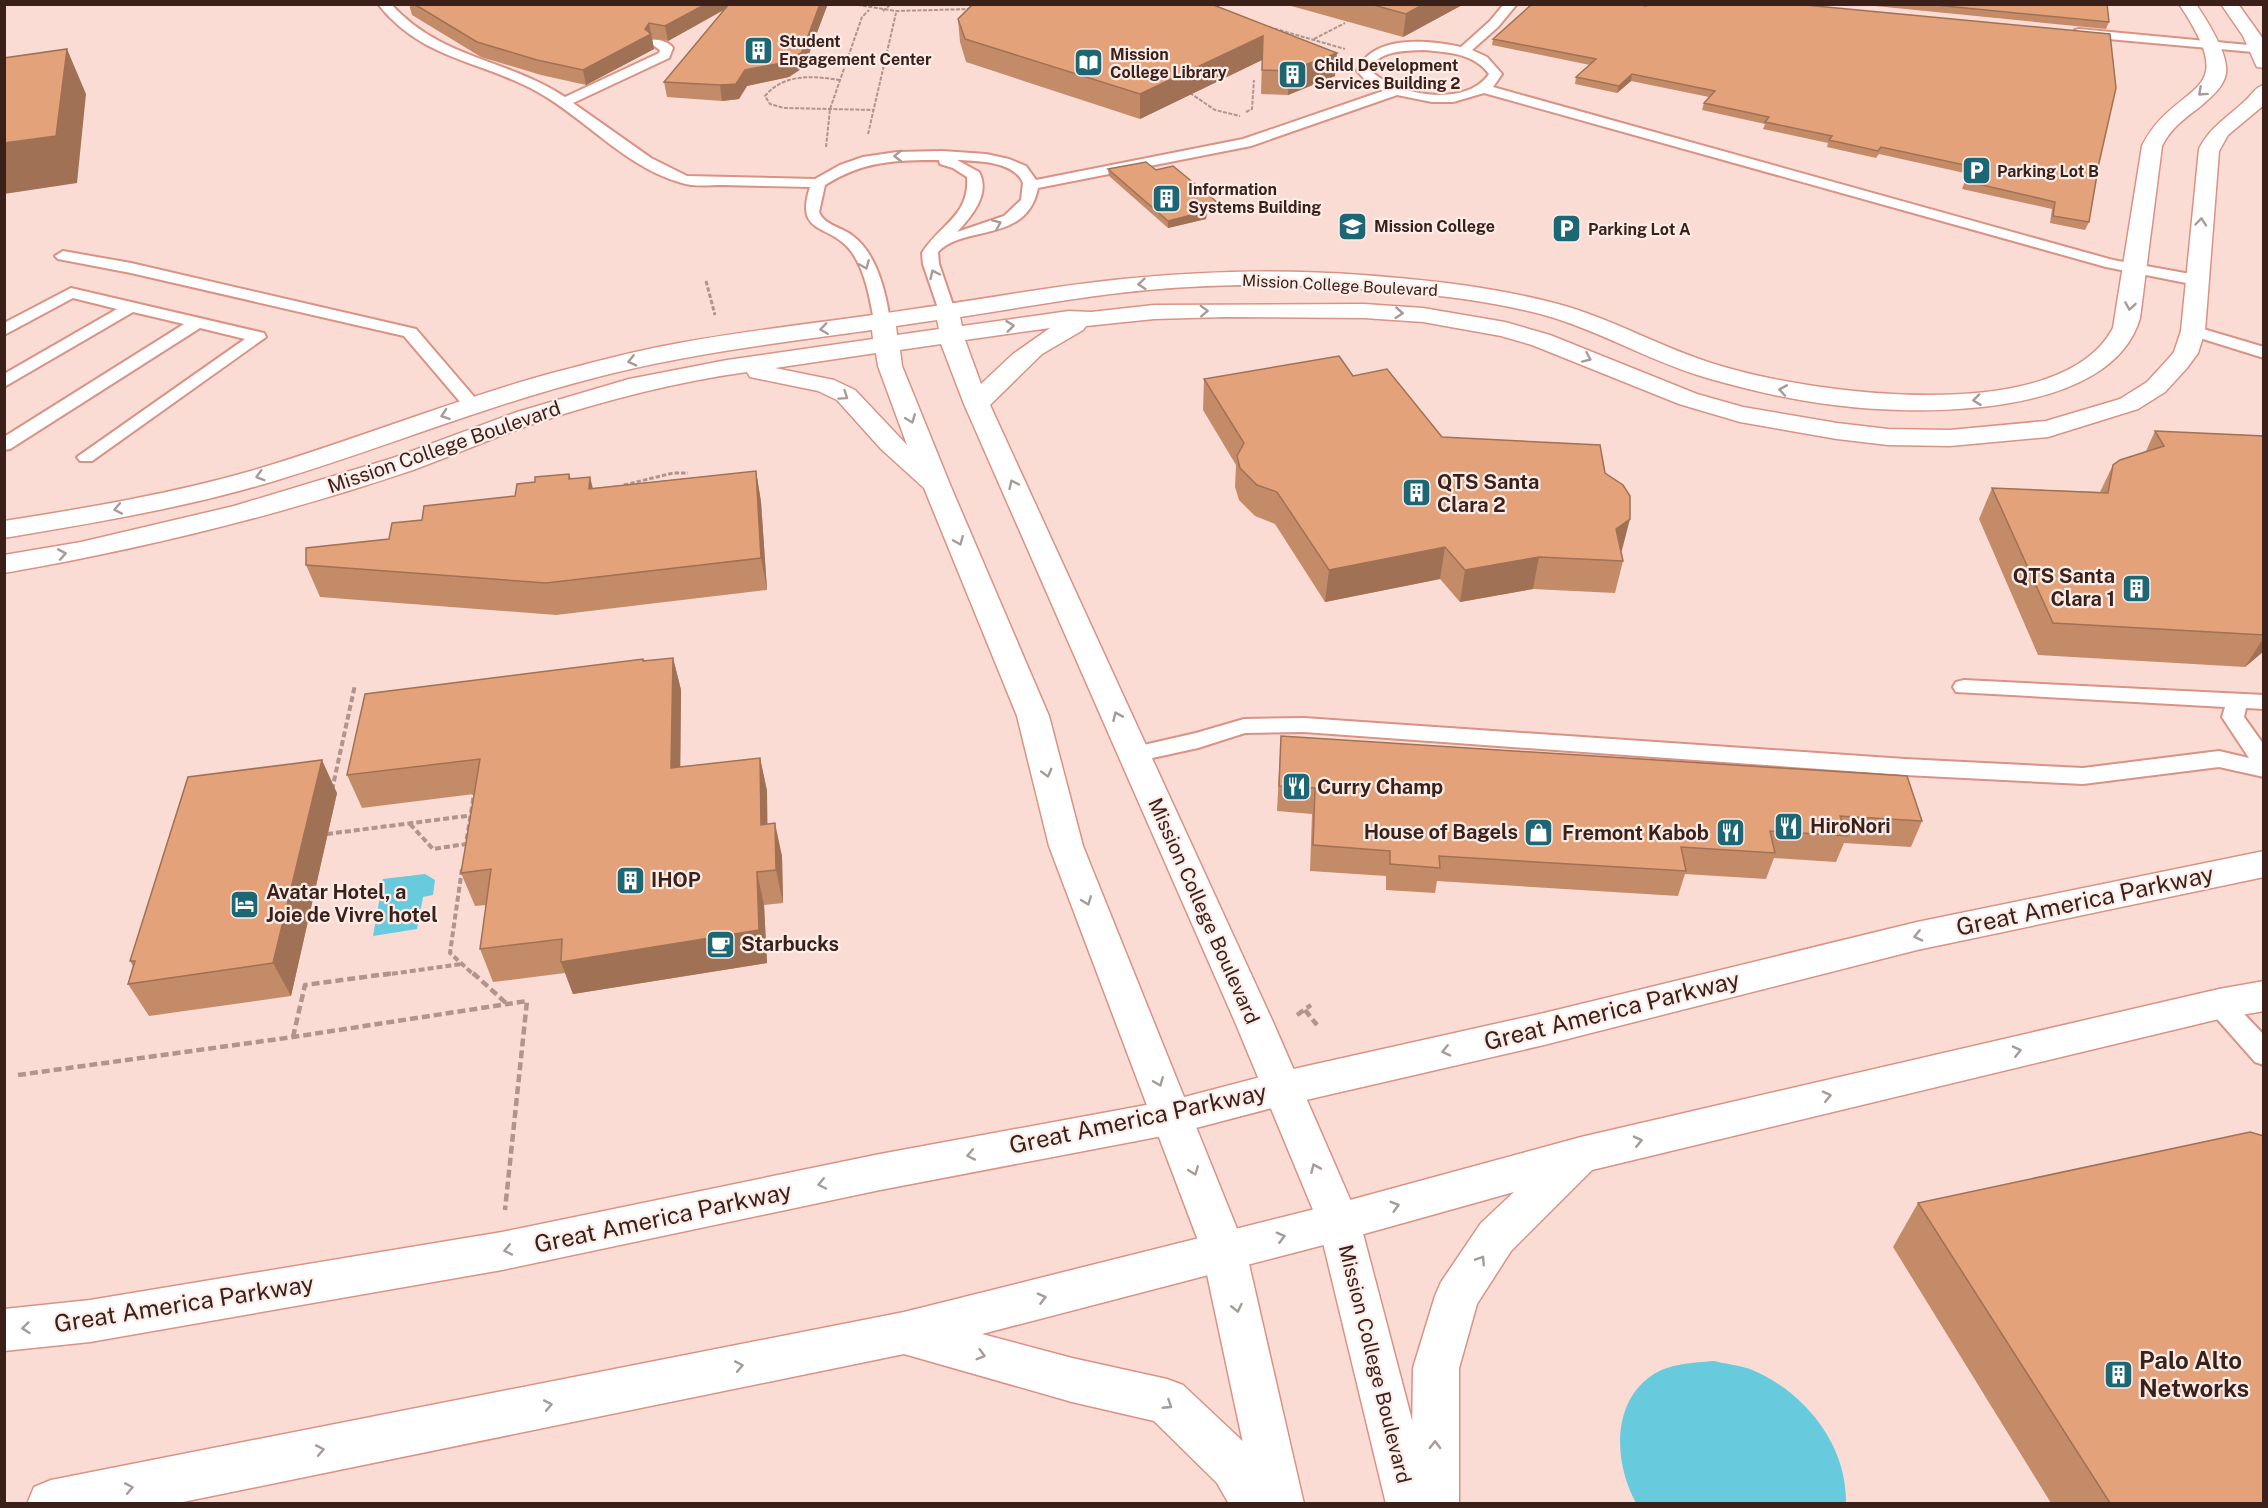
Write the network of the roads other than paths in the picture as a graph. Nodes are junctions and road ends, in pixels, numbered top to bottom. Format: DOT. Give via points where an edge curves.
graph roads {
  1 [pos="384,4"];
  2 [pos="1511,4"];
  3 [pos="2187,4"];
  4 [pos="2229,4"];
  5 [pos="411,10"];
  6 [pos="393,16"];
  7 [pos="2072,32"];
  8 [pos="656,43"];
  9 [pos="2209,45"];
  10 [pos="1463,52"];
  11 [pos="2261,56"];
  12 [pos="610,68"];
  13 [pos="628,73"];
  14 [pos="1484,89"];
  15 [pos="2264,91"];
  16 [pos="1394,92"];
  17 [pos="562,103"];
  18 [pos="930,156"];
  19 [pos="818,183"];
  20 [pos="1032,185"];
  21 [pos="941,240"];
  22 [pos="63,256"];
  23 [pos="2136,269"];
  24 [pos="2196,280"];
  25 [pos="131,307"];
  26 [pos="1091,319"];
  27 [pos="197,323"];
  28 [pos="949,323"];
  29 [pos="4,330"];
  30 [pos="2193,331"];
  31 [pos="884,332"];
  32 [pos="2264,353"];
  33 [pos="727,367"];
  34 [pos="4,382"];
  35 [pos="977,404"];
  36 [pos="473,406"];
  37 [pos="4,445"];
  38 [pos="86,457"];
  39 [pos="937,487"];
  40 [pos="4,530"];
  41 [pos="4,564"];
  42 [pos="1964,687"];
  43 [pos="2237,700"];
  44 [pos="2264,702"];
  45 [pos="1134,754"];
  46 [pos="2264,763"];
  47 [pos="2264,769"];
  48 [pos="2264,864"];
  49 [pos="2264,996"];
  50 [pos="2219,1004"];
  51 [pos="2264,1054"];
  52 [pos="1280,1089"];
  53 [pos="1173,1116"];
  54 [pos="1581,1155"];
  55 [pos="1339,1222"];
  56 [pos="1224,1251"];
  57 [pos="4,1330"];
  58 [pos="904,1333"];
  59 [pos="51,1503"];
  60 [pos="1256,1503"];
  61 [pos="1280,1503"];
  62 [pos="1410,1503"];
  63 [pos="1435,1503"];
  1 -- 6 [label="lane"];
  2 -- 10 [label="lane"];
  3 -- 9 [label="street, Mission College Boulevard"];
  4 -- 11 [label="street"];
  5 -- 6 [label="lane"];
  6 -- 17 [label="lane" via="447,53 539,87"];
  7 -- 9 [label="lane"];
  8 -- 13 [label="lane" via="667,48 665,55"];
  9 -- 11 [label="lane"];
  9 -- 23 [label="street, Mission College Boulevard, one-way" via="2217,65 2216,77 2205,91 2164,123 2155,136"];
  10 -- 14 [label="lane" via="1491,66 1496,74"];
  10 -- 16 [label="lane" via="1403,47 1372,56 1363,71 1367,79"];
  12 -- 13 [label="lane"];
  13 -- 17 [label="lane"];
  14 -- 16 [label="lane" via="1432,98"];
  14 -- 23 [label="lane"];
  24 -- 15 [label="street, Mission College Boulevard, one-way" via="2210,146"];
  16 -- 20 [label="lane" via="1246,142"];
  17 -- 19 [label="lane" via="673,176 686,180"];
  18 -- 19 [label="lane, one-way" via="887,156 862,162"];
  18 -- 20 [label="lane" via="1000,162 1019,168"];
  18 -- 21 [label="lane" via="974,175 977,192 972,206"];
  19 -- 31 [label="lane, one-way" via="811,200 812,214 822,227 855,246 880,304"];
  21 -- 20 [label="lane, one-way" via="1006,221 1031,197"];
  28 -- 21 [label="lane, one-way" via="943,294 930,265 930,252"];
  22 -- 36 [label="lane" via="410,332"];
  23 -- 24 [label="lane"];
  23 -- 28 [label="street, Mission College Boulevard, one-way" via="2120,340 2102,359 2063,381 2023,393 1931,404 1874,403 1765,387 1666,357 1576,317 1495,298 1388,284 1184,280 1120,286"];
  24 -- 30 [label="street, Mission College Boulevard"];
  25 -- 27 [label="lane"];
  25 -- 29 [label="lane" via="71,293"];
  25 -- 34 [label="lane"];
  28 -- 26 [label="street, Mission College Boulevard, one-way"];
  26 -- 30 [label="street, Mission College Boulevard, one-way" via="1225,310 1422,315 1505,329 1542,340 1688,399 1740,414 1888,437 1950,438 2048,429 2129,404 2156,387 2186,354"];
  26 -- 35 [label="street" via="1040,343"];
  27 -- 37 [label="lane"];
  27 -- 38 [label="lane" via="258,337"];
  28 -- 31 [label="street, Mission College Boulevard"];
  28 -- 35 [label="street, Mission College Boulevard" via="956,354"];
  30 -- 32 [label="lane"];
  31 -- 33 [label="street, Mission College Boulevard"];
  31 -- 36 [label="street, Mission College Boulevard, one-way" via="670,352"];
  31 -- 39 [label="street, one-way" via="890,366"];
  33 -- 39 [label="street, one-way" via="805,380 846,396"];
  41 -- 33 [label="street, Mission College Boulevard, one-way" via="81,551 242,513 403,464 587,398"];
  45 -- 35 [label="street, Mission College Boulevard, one-way"];
  36 -- 40 [label="street, Mission College Boulevard, one-way" via="247,480 176,498"];
  39 -- 53 [label="street, one-way" via="1033,716 1066,846"];
  42 -- 43 [label="lane"];
  43 -- 44 [label="lane"];
  43 -- 46 [label="lane" via="2233,717"];
  45 -- 47 [label="lane" via="1244,726 1304,725 2083,776 2219,759"];
  45 -- 52 [label="street, Mission College Boulevard"];
  48 -- 52 [label="street, Great America Parkway, one-way" via="1917,936 1544,1029"];
  49 -- 50 [label="street"];
  50 -- 51 [label="lane"];
  54 -- 50 [label="street, one-way"];
  52 -- 53 [label="street, Great America Parkway"];
  55 -- 52 [label="street, Mission College Boulevard, one-way"];
  53 -- 56 [label="street, one-way"];
  53 -- 57 [label="street, Great America Parkway, one-way" via="502,1251 90,1321"];
  55 -- 54 [label="street, one-way"];
  63 -- 54 [label="street, one-way" via="1436,1368 1457,1296 1496,1237"];
  56 -- 55 [label="street, one-way"];
  55 -- 62 [label="street, Mission College Boulevard"];
  58 -- 56 [label="street, one-way"];
  56 -- 61 [label="street, one-way"];
  59 -- 58 [label="street, one-way"];
  58 -- 60 [label="street, one-way" via="1071,1380 1167,1401 1234,1466"];
}
